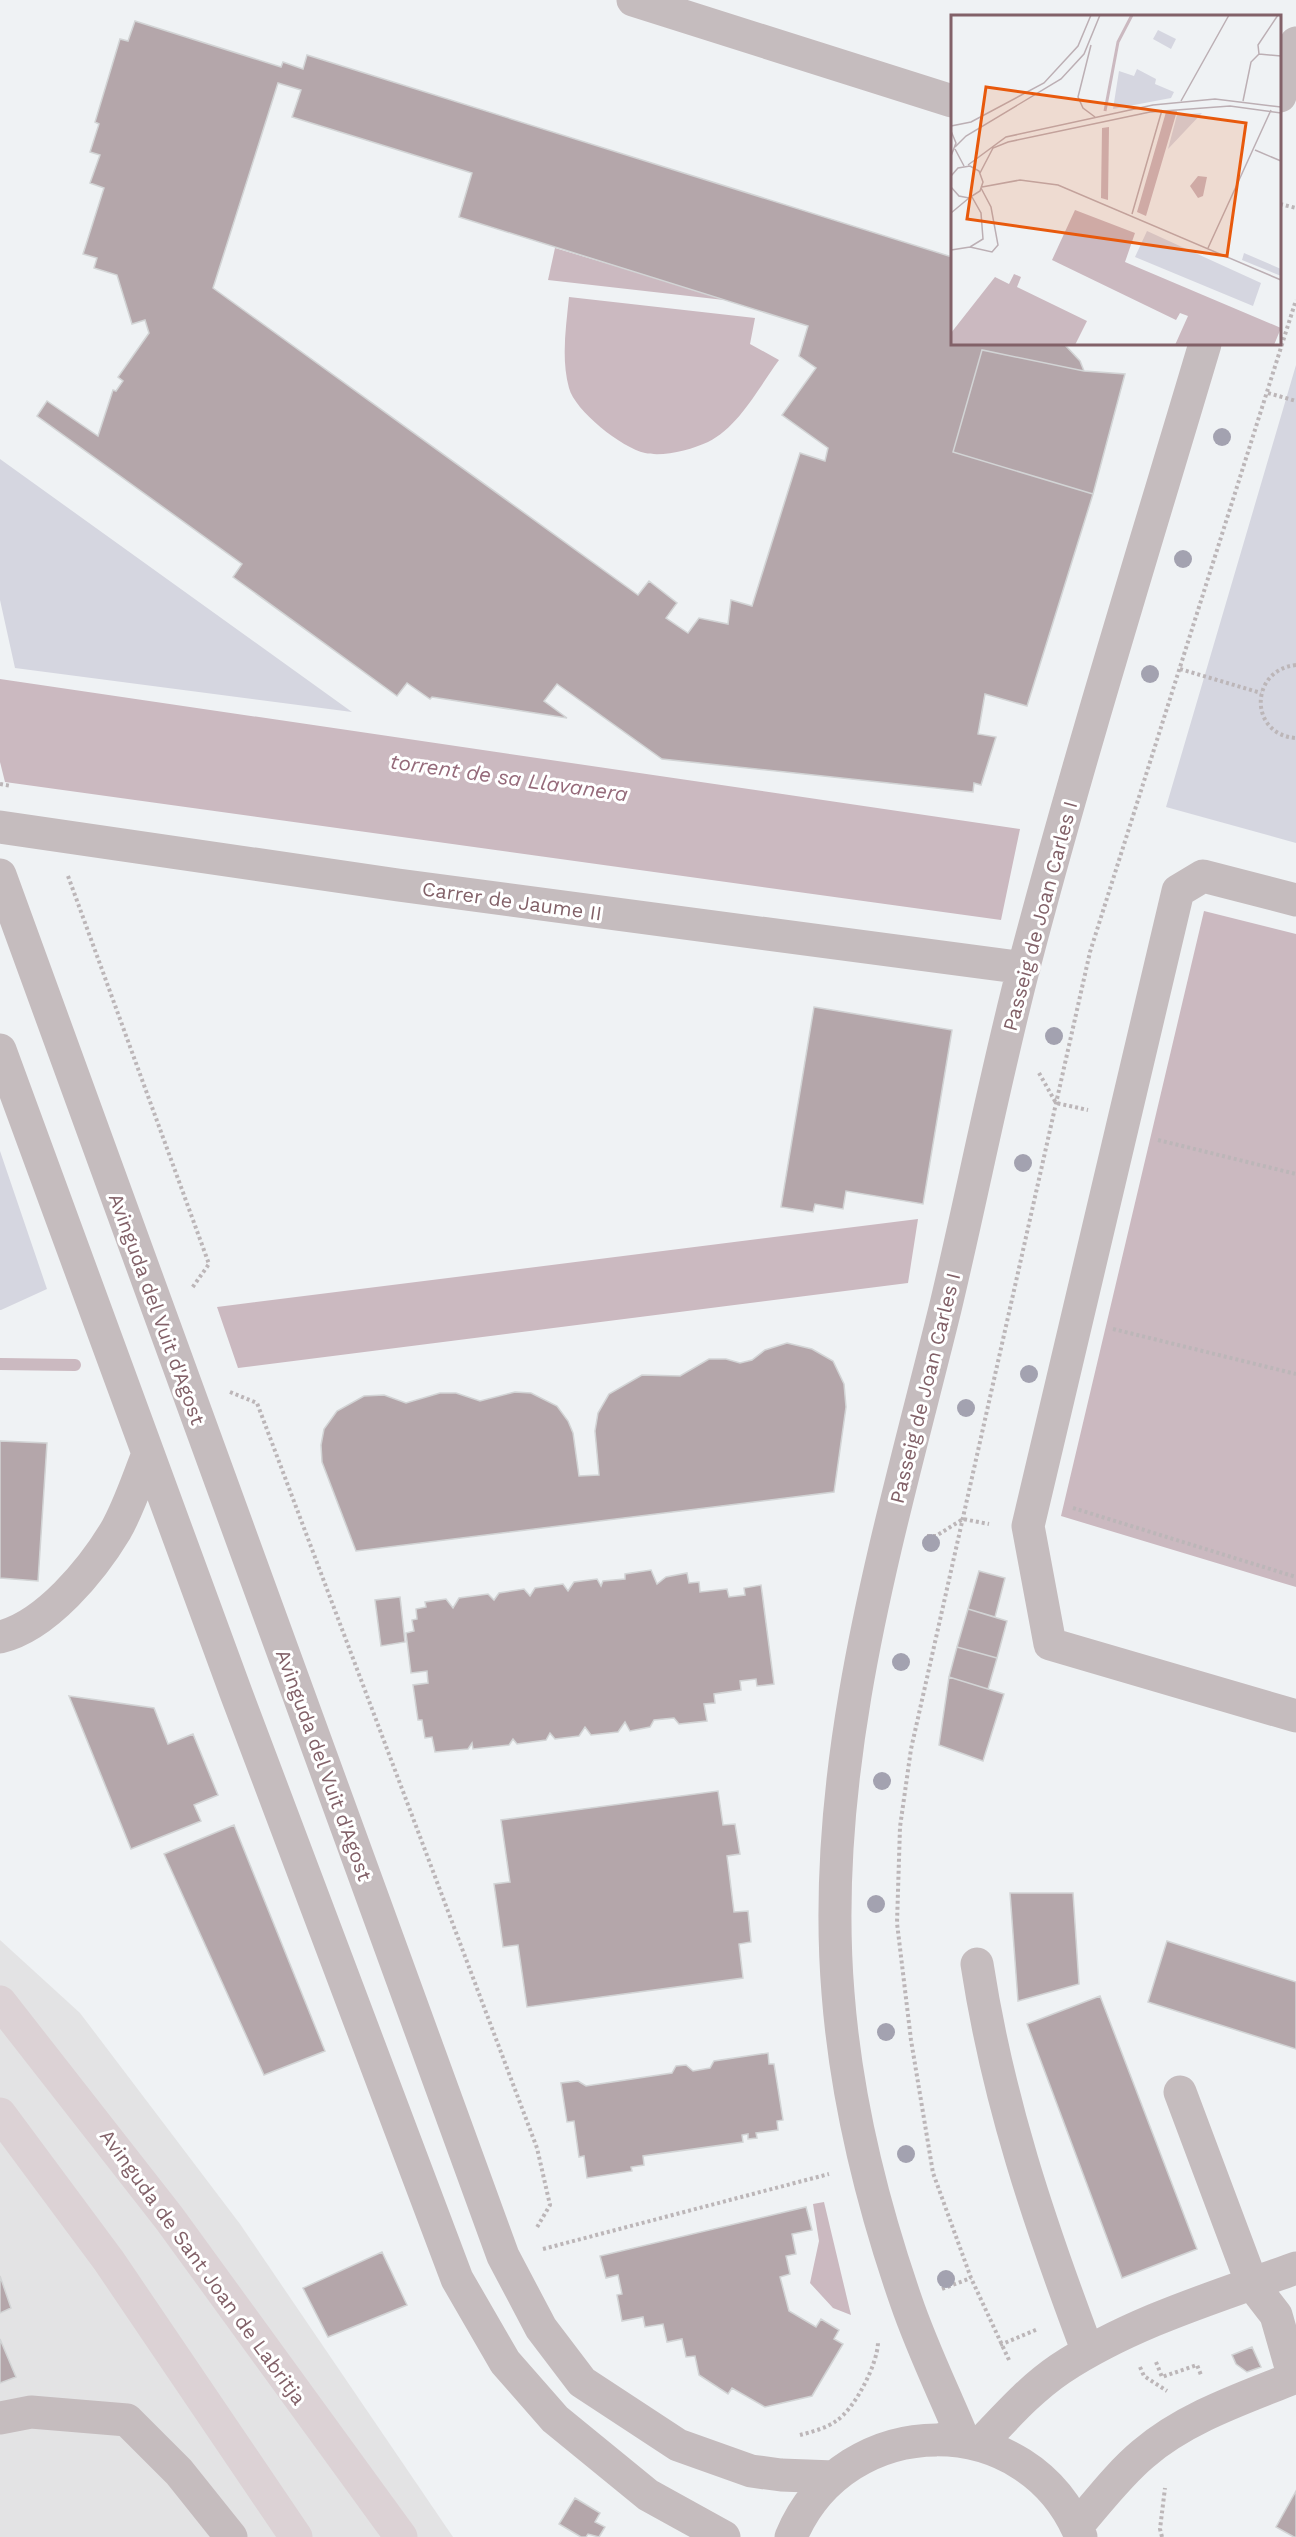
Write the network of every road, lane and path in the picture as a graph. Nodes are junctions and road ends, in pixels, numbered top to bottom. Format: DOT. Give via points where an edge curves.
graph roads {
  1 [pos="633,0"];
  2 [pos="1296,43"];
  3 [pos="1281,93"];
  4 [pos="951,101"];
  5 [pos="1281,204"];
  6 [pos="1296,208"];
  7 [pos="1205,345"];
  8 [pos="1268,393"];
  9 [pos="1296,401"];
  10 [pos="1296,665"];
  11 [pos="1180,669"];
  12 [pos="1261,693"];
  13 [pos="1296,738"];
  14 [pos="0,784"];
  15 [pos="12,786"];
  16 [pos="0,827"];
  17 [pos="51,834"];
  18 [pos="0,875"];
  19 [pos="1296,900"];
  20 [pos="1024,968"];
  21 [pos="1005,1044"];
  22 [pos="0,1050"];
  23 [pos="1124,1118"];
  24 [pos="1157,1140"];
  25 [pos="1296,1174"];
  26 [pos="187,1295"];
  27 [pos="1111,1328"];
  28 [pos="1296,1374"];
  29 [pos="221,1388"];
  30 [pos="148,1454"];
  31 [pos="1064,1505"];
  32 [pos="1028,1526"];
  33 [pos="888,1539"];
  34 [pos="1296,1577"];
  35 [pos="0,1637"];
  36 [pos="1296,1716"];
  37 [pos="977,1964"];
  38 [pos="0,2002"];
  39 [pos="1180,2092"];
  40 [pos="0,2114"];
  41 [pos="868,2164"];
  42 [pos="533,2234"];
  43 [pos="540,2257"];
  44 [pos="1296,2268"];
  45 [pos="1252,2284"];
  46 [pos="906,2301"];
  47 [pos="1126,2333"];
  48 [pos="1016,2351"];
  49 [pos="1088,2352"];
  50 [pos="1006,2355"];
  51 [pos="1295,2378"];
  52 [pos="1205,2416"];
  53 [pos="0,2418"];
  54 [pos="790,2435"];
  55 [pos="972,2443"];
  56 [pos="834,2477"];
  57 [pos="1166,2484"];
  58 [pos="1079,2532"];
  59 [pos="231,2537"];
  60 [pos="296,2537"];
  61 [pos="401,2537"];
  62 [pos="724,2537"];
  63 [pos="791,2537"];
  64 [pos="1162,2537"];
  1 -- 4 [label="street"];
  2 -- 3 [label="street"];
  5 -- 6 [label="path"];
  7 -- 20 [label="street, Passeig de Joan Carles I"];
  8 -- 9 [label="path"];
  10 -- 12 [label="path" via="1273,673"];
  11 -- 12 [label="path"];
  12 -- 13 [label="path" via="1262,711 1270,728"];
  14 -- 15 [label="path"];
  16 -- 17 [label="street, Carrer de Jaume II"];
  17 -- 20 [label="street, Carrer de Jaume II" via="421,888"];
  17 -- 26 [label="path" via="209,1264"];
  18 -- 56 [label="street, Avinguda del Vuit d'Agost" via="503,2256 541,2328 582,2382 678,2445 751,2471"];
  19 -- 23 [label="street" via="1203,876 1178,891"];
  20 -- 21 [label="street, Passeig de Joan Carles I"];
  21 -- 23 [label="path" via="1024,1047 1056,1103"];
  21 -- 33 [label="street, Passeig de Joan Carles I" via="960,1248"];
  22 -- 30 [label="street"];
  23 -- 32 [label="street"];
  24 -- 25 [label="path"];
  27 -- 28 [label="path"];
  29 -- 42 [label="path" via="257,1403 537,2148 550,2205"];
  30 -- 35 [label="street" via="116,1530 76,1584 44,1614 13,1634"];
  30 -- 62 [label="street" via="457,2279 505,2362 555,2419 648,2494"];
  31 -- 34 [label="path"];
  32 -- 33 [label="path" via="1005,1528 963,1519 936,1536"];
  32 -- 36 [label="street" via="1050,1644"];
  33 -- 41 [label="street, Passeig de Joan Carles I" via="850,1718 834,1881 838,1994 850,2082"];
  37 -- 49 [label="street" via="1012,2133"];
  38 -- 61 [label="main road, Avinguda de Sant Joan de Labritja" via="169,2218"];
  39 -- 45 [label="street"];
  40 -- 60 [label="main road" via="109,2261"];
  41 -- 43 [label="path" via="538,2250"];
  41 -- 46 [label="street, Passeig de Joan Carles I"];
  44 -- 45 [label="street"];
  45 -- 47 [label="street"];
  45 -- 51 [label="street" via="1276,2315"];
  46 -- 54 [label="path" via="878,2313 878,2352 861,2391 837,2421 801,2435"];
  46 -- 55 [label="street, Passeig de Joan Carles I"];
  47 -- 49 [label="street"];
  47 -- 52 [label="path" via="1144,2376"];
  48 -- 50 [label="path"];
  49 -- 55 [label="street" via="1058,2370"];
  51 -- 52 [label="street"];
  52 -- 58 [label="street" via="1142,2455"];
  53 -- 59 [label="street" via="31,2412 127,2420 179,2472"];
  55 -- 56 [label="street" via="929,2439 896,2444 873,2452"];
  55 -- 58 [label="street" via="1010,2457 1037,2475 1060,2499"];
  56 -- 63 [label="street" via="802,2514"];
  57 -- 64 [label="path"];
}
